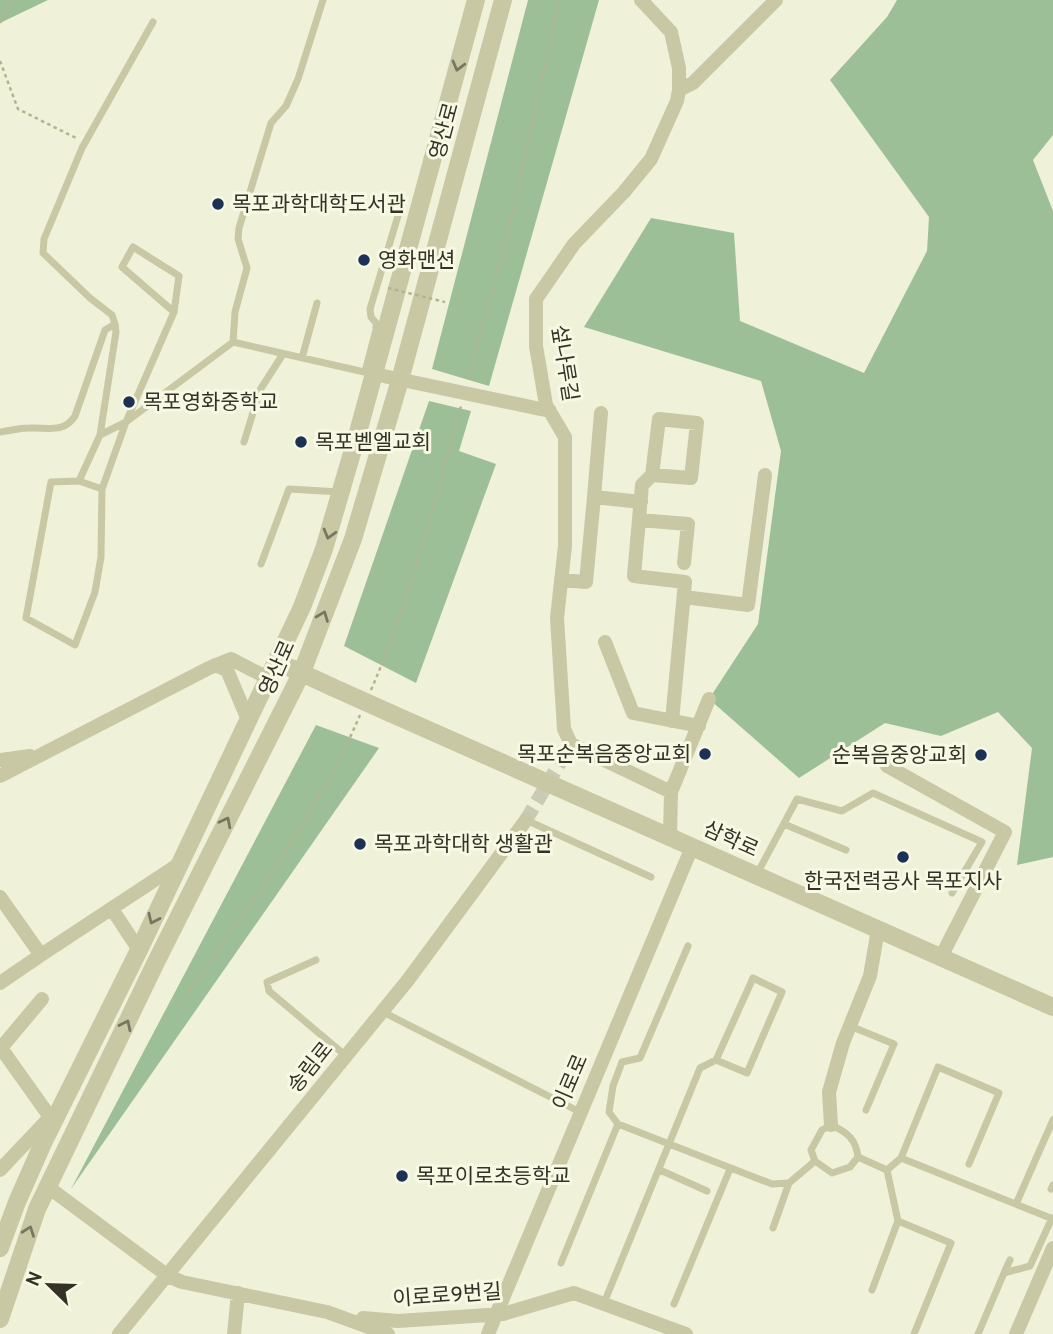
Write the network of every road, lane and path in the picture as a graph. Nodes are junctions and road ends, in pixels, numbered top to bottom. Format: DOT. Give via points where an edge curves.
graph roads {
  1 [pos="12,0"];
  2 [pos="323,0"];
  3 [pos="476,0"];
  4 [pos="503,0"];
  5 [pos="559,0"];
  6 [pos="641,0"];
  7 [pos="776,0"];
  8 [pos="153,22"];
  9 [pos="0,23"];
  10 [pos="0,61"];
  11 [pos="679,90"];
  12 [pos="86,143"];
  13 [pos="378,201"];
  14 [pos="388,288"];
  15 [pos="445,302"];
  16 [pos="317,303"];
  17 [pos="174,312"];
  18 [pos="115,324"];
  19 [pos="233,342"];
  20 [pos="284,354"];
  21 [pos="302,358"];
  22 [pos="369,373"];
  23 [pos="400,380"];
  24 [pos="464,393"];
  25 [pos="550,411"];
  26 [pos="601,413"];
  27 [pos="126,422"];
  28 [pos="0,432"];
  29 [pos="100,435"];
  30 [pos="244,442"];
  31 [pos="652,475"];
  32 [pos="765,475"];
  33 [pos="79,481"];
  34 [pos="102,489"];
  35 [pos="341,492"];
  36 [pos="594,497"];
  37 [pos="640,502"];
  38 [pos="639,520"];
  39 [pos="684,563"];
  40 [pos="261,564"];
  41 [pos="561,580"];
  42 [pos="684,597"];
  43 [pos="605,642"];
  44 [pos="278,662"];
  45 [pos="215,665"];
  46 [pos="302,672"];
  47 [pos="270,679"];
  48 [pos="709,699"];
  49 [pos="367,700"];
  50 [pos="362,712"];
  51 [pos="672,721"];
  52 [pos="249,722"];
  53 [pos="699,726"];
  54 [pos="45,753"];
  55 [pos="0,760"];
  56 [pos="887,766"];
  57 [pos="0,776"];
  58 [pos="671,792"];
  59 [pos="526,820"];
  60 [pos="784,824"];
  61 [pos="670,837"];
  62 [pos="692,847"];
  63 [pos="846,850"];
  64 [pos="180,863"];
  65 [pos="757,875"];
  66 [pos="651,877"];
  67 [pos="952,893"];
  68 [pos="0,897"];
  69 [pos="112,909"];
  70 [pos="878,929"];
  71 [pos="688,946"];
  72 [pos="139,950"];
  73 [pos="41,955"];
  74 [pos="941,957"];
  75 [pos="316,960"];
  76 [pos="0,983"];
  77 [pos="42,999"];
  78 [pos="1053,1007"];
  79 [pos="177,1009"];
  80 [pos="382,1011"];
  81 [pos="849,1026"];
  82 [pos="346,1056"];
  83 [pos="716,1060"];
  84 [pos="78,1070"];
  85 [pos="866,1110"];
  86 [pos="580,1112"];
  87 [pos="50,1116"];
  88 [pos="1053,1120"];
  89 [pos="618,1124"];
  90 [pos="831,1125"];
  91 [pos="670,1144"];
  92 [pos="858,1157"];
  93 [pos="901,1158"];
  94 [pos="815,1161"];
  95 [pos="969,1164"];
  96 [pos="730,1168"];
  97 [pos="0,1170"];
  98 [pos="660,1170"];
  99 [pos="887,1170"];
  100 [pos="789,1183"];
  101 [pos="48,1187"];
  102 [pos="707,1191"];
  103 [pos="1016,1204"];
  104 [pos="1052,1219"];
  105 [pos="898,1221"];
  106 [pos="773,1228"];
  107 [pos="0,1246"];
  108 [pos="1053,1248"];
  109 [pos="1010,1259"];
  110 [pos="561,1263"];
  111 [pos="1004,1273"];
  112 [pos="168,1276"];
  113 [pos="872,1290"];
  114 [pos="238,1293"];
  115 [pos="604,1304"];
  116 [pos="674,1304"];
  117 [pos="327,1312"];
  118 [pos="494,1315"];
  119 [pos="0,1320"];
  120 [pos="683,1333"];
  121 [pos="118,1334"];
  122 [pos="234,1334"];
  123 [pos="388,1334"];
  124 [pos="488,1334"];
  125 [pos="914,1334"];
  126 [pos="978,1334"];
  127 [pos="1016,1334"];
  1 -- 9 [label="path"];
  2 -- 19 [label="lane" via="298,79 271,124 239,228 247,268"];
  3 -- 22 [label="street, 영산로, one-way"];
  4 -- 23 [label="street, 영산로"];
  5 -- 24 [label="path" via="509,230"];
  6 -- 11 [label="street, 섶나루길" via="671,32"];
  7 -- 11 [label="street" via="693,83"];
  8 -- 12 [label="lane"];
  10 -- 12 [label="path" via="18,109"];
  11 -- 25 [label="street, 섶나루길" via="651,159 574,244 536,299 536,346"];
  12 -- 18 [label="lane" via="44,239 43,253 112,315"];
  13 -- 22 [label="lane" via="400,209 370,309 376,330"];
  14 -- 15 [label="path, bridge"];
  16 -- 21 [label="lane"];
  17 -- 17 [label="lane" via="179,276 133,247 122,267"];
  17 -- 27 [label="lane"];
  18 -- 28 [label="lane" via="105,330 69,424 59,430"];
  18 -- 29 [label="lane"];
  19 -- 20 [label="lane"];
  19 -- 27 [label="lane"];
  20 -- 21 [label="lane"];
  20 -- 30 [label="lane" via="260,390"];
  21 -- 22 [label="lane"];
  22 -- 23 [label="street"];
  22 -- 35 [label="street, 영산로"];
  23 -- 24 [label="street"];
  46 -- 23 [label="street, 영산로, one-way" via="353,539"];
  24 -- 25 [label="street"];
  24 -- 49 [label="path" via="419,560"];
  25 -- 41 [label="street, 섶나루길" via="565,437"];
  26 -- 36 [label="street"];
  27 -- 29 [label="lane"];
  27 -- 34 [label="lane"];
  29 -- 33 [label="lane"];
  31 -- 31 [label="street" via="659,419 696,423 691,478"];
  31 -- 37 [label="street" via="642,485"];
  32 -- 42 [label="street" via="748,605"];
  33 -- 34 [label="lane"];
  33 -- 34 [label="lane" via="51,482 26,618 75,645 95,592 101,556"];
  35 -- 40 [label="lane" via="289,489"];
  35 -- 44 [label="street, 영산로, one-way" via="324,548"];
  36 -- 37 [label="street"];
  36 -- 41 [label="street" via="586,582"];
  37 -- 38 [label="street"];
  38 -- 39 [label="street" via="688,524"];
  38 -- 42 [label="street" via="634,576 685,582"];
  41 -- 58 [label="street, 섶나루길" via="557,618 564,729 571,744"];
  42 -- 51 [label="street"];
  43 -- 51 [label="street" via="633,713"];
  44 -- 46 [label="street"];
  44 -- 47 [label="street, 영산로"];
  45 -- 47 [label="street" via="231,659"];
  45 -- 52 [label="street" via="227,670"];
  45 -- 54 [label="street"];
  46 -- 61 [label="street, 삼학로, bridge"];
  101 -- 46 [label="street, 영산로, one-way"];
  47 -- 52 [label="street, 영산로"];
  48 -- 53 [label="street"];
  50 -- 79 [label="path" via="295,842"];
  51 -- 53 [label="street"];
  52 -- 64 [label="street, 영산로"];
  53 -- 58 [label="street"];
  54 -- 55 [label="street"];
  54 -- 57 [label="street"];
  56 -- 74 [label="street" via="1005,832"];
  58 -- 61 [label="street"];
  59 -- 66 [label="lane"];
  59 -- 80 [label="street, 송림로"];
  60 -- 63 [label="lane"];
  60 -- 65 [label="lane"];
  60 -- 67 [label="lane" via="797,799 842,811 873,793 982,842"];
  61 -- 62 [label="street, 삼학로"];
  62 -- 65 [label="street, 삼학로"];
  62 -- 86 [label="street, 이로로"];
  64 -- 69 [label="street"];
  64 -- 72 [label="street, 영산로, one-way"];
  65 -- 70 [label="street, 삼학로"];
  68 -- 73 [label="street"];
  69 -- 72 [label="street"];
  69 -- 73 [label="street"];
  70 -- 74 [label="street, 삼학로"];
  70 -- 81 [label="street" via="870,976"];
  71 -- 89 [label="lane" via="640,1058 622,1062 609,1112"];
  72 -- 84 [label="street, 영산로"];
  73 -- 76 [label="street"];
  74 -- 78 [label="street, 삼학로"];
  75 -- 82 [label="lane" via="267,982 269,991"];
  77 -- 87 [label="street" via="1,1048"];
  80 -- 82 [label="street, 송림로"];
  80 -- 86 [label="lane"];
  81 -- 85 [label="lane" via="894,1044"];
  81 -- 90 [label="street" via="829,1092"];
  82 -- 112 [label="street, 송림로"];
  83 -- 83 [label="lane" via="753,978 782,992 747,1073"];
  83 -- 91 [label="lane" via="700,1068"];
  84 -- 87 [label="street"];
  84 -- 107 [label="street, 영산로"];
  86 -- 118 [label="street, 이로로"];
  87 -- 97 [label="street"];
  88 -- 103 [label="lane"];
  89 -- 91 [label="lane"];
  89 -- 110 [label="lane"];
  90 -- 92 [label="lane" via="852,1138"];
  90 -- 94 [label="lane" via="821,1130 810,1150"];
  91 -- 96 [label="lane"];
  91 -- 98 [label="lane"];
  92 -- 94 [label="lane" via="850,1167 832,1173"];
  92 -- 99 [label="lane"];
  93 -- 95 [label="lane" via="938,1068 999,1093"];
  93 -- 99 [label="lane"];
  93 -- 103 [label="lane"];
  94 -- 100 [label="lane"];
  96 -- 100 [label="lane" via="772,1184"];
  96 -- 116 [label="lane"];
  98 -- 102 [label="lane"];
  98 -- 115 [label="lane"];
  99 -- 105 [label="lane"];
  100 -- 106 [label="lane"];
  101 -- 112 [label="street"];
  119 -- 101 [label="street, 영산로, one-way"];
  103 -- 104 [label="lane"];
  104 -- 111 [label="lane" via="1030,1266"];
  105 -- 113 [label="lane"];
  105 -- 125 [label="lane" via="951,1242"];
  108 -- 127 [label="street"];
  109 -- 111 [label="lane"];
  111 -- 126 [label="lane"];
  112 -- 114 [label="street"];
  112 -- 121 [label="street, 송림로"];
  114 -- 117 [label="street"];
  114 -- 122 [label="street"];
  115 -- 118 [label="street, 이로로9번길" via="574,1293"];
  115 -- 120 [label="street, 이로로9번길"];
  117 -- 118 [label="street, 이로로9번길" via="398,1321"];
  117 -- 123 [label="street"];
  118 -- 124 [label="street, 이로로"];
}
